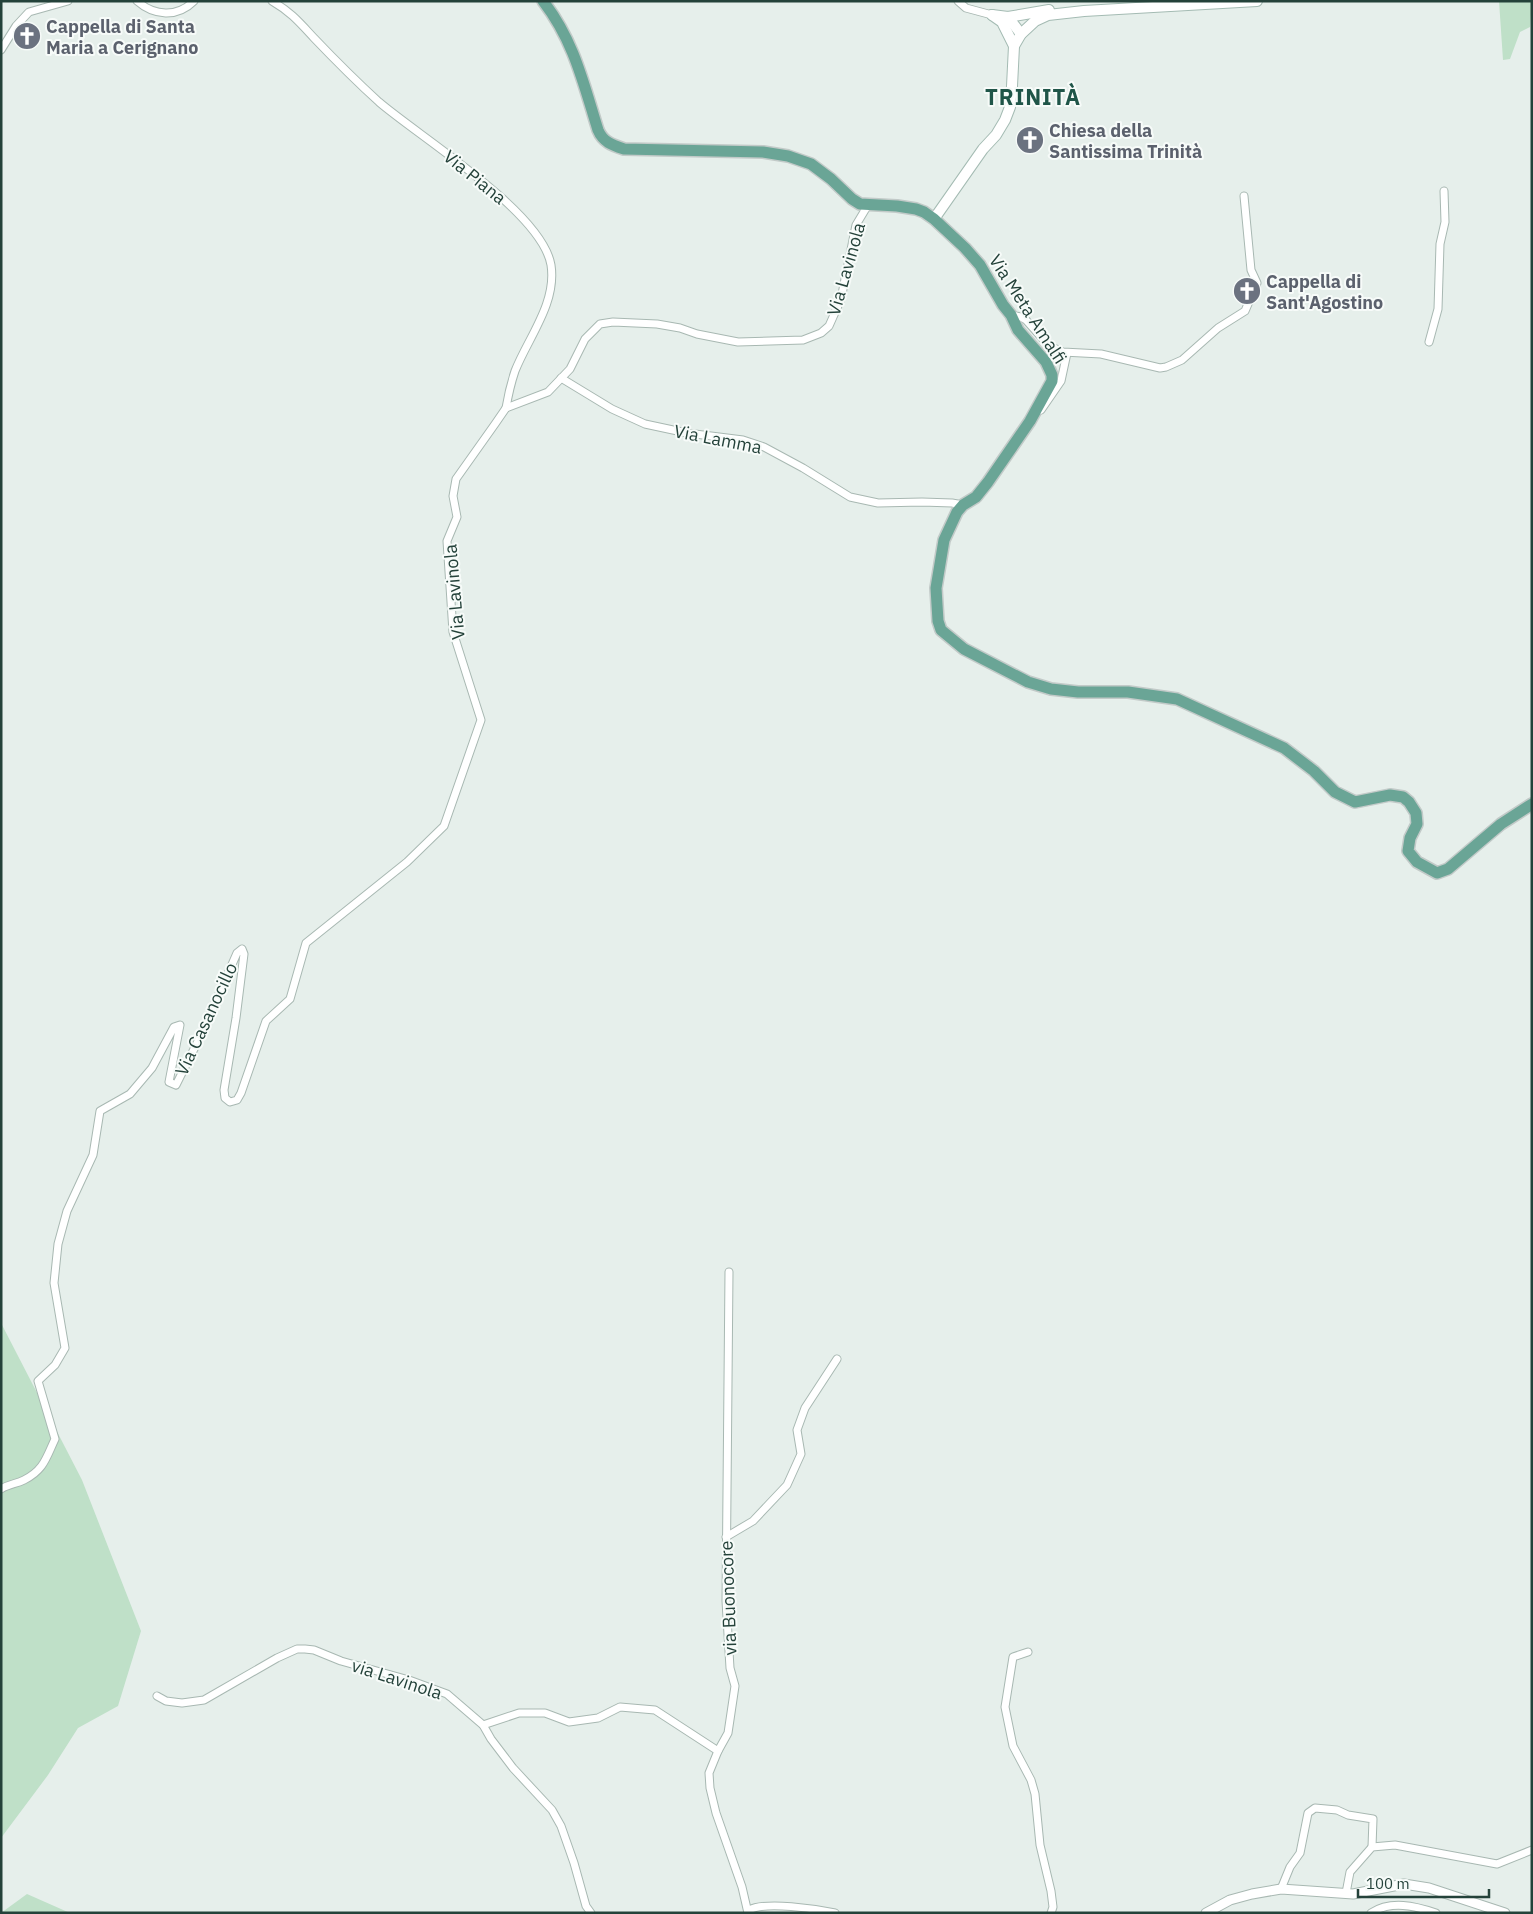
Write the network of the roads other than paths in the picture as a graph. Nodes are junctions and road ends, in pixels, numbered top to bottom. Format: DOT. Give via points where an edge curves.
graph roads {
  1 [pos="68,1"];
  2 [pos="137,1"];
  3 [pos="194,1"];
  4 [pos="272,1"];
  5 [pos="542,1"];
  6 [pos="958,1"];
  7 [pos="1257,1"];
  8 [pos="1084,10"];
  9 [pos="992,15"];
  10 [pos="1008,17"];
  11 [pos="1021,34"];
  12 [pos="1014,46"];
  13 [pos="1,50"];
  14 [pos="1444,191"];
  15 [pos="1244,196"];
  16 [pos="868,205"];
  17 [pos="934,219"];
  18 [pos="1011,314"];
  19 [pos="1429,342"];
  20 [pos="1068,353"];
  21 [pos="561,378"];
  22 [pos="506,408"];
  23 [pos="1033,415"];
  24 [pos="963,505"];
  25 [pos="1532,804"];
  26 [pos="230,1102"];
  27 [pos="729,1272"];
  28 [pos="837,1358"];
  29 [pos="1,1489"];
  30 [pos="726,1537"];
  31 [pos="1028,1652"];
  32 [pos="157,1696"];
  33 [pos="483,1725"];
  34 [pos="718,1751"];
  35 [pos="1372,1847"];
  36 [pos="1532,1850"];
  37 [pos="1281,1889"];
  38 [pos="1346,1893"];
  39 [pos="1230,1900"];
  40 [pos="749,1911"];
  41 [pos="591,1913"];
  42 [pos="835,1913"];
  43 [pos="1051,1913"];
  44 [pos="1206,1913"];
  45 [pos="1213,1913"];
  46 [pos="1371,1913"];
  47 [pos="1436,1913"];
  48 [pos="1505,1913"];
  1 -- 13 [label="street" via="29,12"];
  2 -- 3 [label="street" via="147,10 179,12"];
  4 -- 22 [label="street, Via Piana" via="299,20 380,102 511,207 542,242 551,264 550,291 546,308 515,372"];
  5 -- 16 [label="main road, Via Meta Amalfi" via="571,45 600,136 609,144 624,149 762,152 788,156 811,164 852,199"];
  6 -- 9 [label="street" via="966,8"];
  7 -- 8 [label="main road"];
  8 -- 10 [label="main road" via="1060,8"];
  8 -- 11 [label="main road" via="1041,18"];
  9 -- 10 [label="main road"];
  9 -- 12 [label="main road" via="1002,22"];
  10 -- 11 [label="main road"];
  11 -- 12 [label="main road"];
  12 -- 17 [label="main road" via="1010,107 1004,120"];
  14 -- 19 [label="street" via="1445,222 1440,244 1438,309"];
  15 -- 20 [label="street" via="1251,270 1256,283 1245,311 1218,328 1182,360 1166,367 1101,354"];
  16 -- 17 [label="main road, Via Meta Amalfi" via="916,209"];
  16 -- 21 [label="street, Via Lavinola" via="856,225 841,299 829,326 822,333 803,340 738,342 672,326 600,324 585,339 570,369"];
  17 -- 18 [label="main road, Via Meta Amalfi" via="980,265"];
  18 -- 20 [label="street" via="1026,320 1048,344"];
  18 -- 23 [label="main road, Via Meta Amalfi" via="1018,330 1046,362 1052,375 1052,381"];
  20 -- 23 [label="street" via="1059,386 1042,409"];
  21 -- 22 [label="street, Via Lavinola" via="548,392"];
  21 -- 24 [label="street, Via Lamma" via="612,409 645,424 743,440 764,447 850,497 878,503"];
  22 -- 26 [label="street, Via Lavinola" via="456,479 453,496 457,517 447,541 453,632 481,720 444,826 407,862 306,942 290,999 266,1021 241,1093 237,1100"];
  23 -- 24 [label="main road, Via Meta Amalfi" via="988,482"];
  24 -- 25 [label="main road, Via Meta Amalfi" via="944,540 936,588 941,630 964,650 1028,682 1051,689 1128,692 1177,699 1284,748 1342,797 1355,802 1403,797 1416,813 1417,824 1408,851 1417,862 1436,873 1448,869 1501,824"];
  26 -- 29 [label="street, Via Casanocillo" via="224,1090 236,1018 242,950 237,954 176,1085 169,1082 180,1026 174,1027 152,1068 130,1094 100,1111 93,1155 67,1211 58,1244 54,1283 65,1348 55,1365 38,1381 55,1439 41,1469 23,1481"];
  27 -- 30 [label="street, via Buonocore"];
  28 -- 30 [label="street" via="805,1408 797,1430 801,1454 787,1485 753,1521"];
  30 -- 34 [label="street, via Buonocore" via="730,1668 736,1686 728,1733"];
  31 -- 43 [label="street" via="1014,1657 1005,1707 1013,1746 1032,1780 1040,1845 1051,1891"];
  32 -- 33 [label="street, via Lavinola" via="182,1704 204,1700 277,1658 305,1649 447,1694"];
  33 -- 34 [label="street" via="519,1713 546,1713 568,1722 598,1718 620,1707 655,1710"];
  33 -- 41 [label="street, via Lavinola" via="513,1768 552,1810 561,1826"];
  34 -- 40 [label="street, via Buonocore" via="708,1773 710,1788"];
  35 -- 36 [label="street" via="1395,1845 1497,1864"];
  35 -- 37 [label="street" via="1373,1819 1315,1808 1308,1813 1300,1852"];
  35 -- 38 [label="street" via="1350,1872"];
  37 -- 38 [label="street"];
  37 -- 39 [label="street"];
  38 -- 48 [label="street" via="1404,1884 1429,1888"];
  39 -- 44 [label="street"];
  39 -- 45 [label="street"];
  40 -- 42 [label="street" via="766,1905"];
  46 -- 47 [label="street" via="1387,1906 1402,1905"];
}
